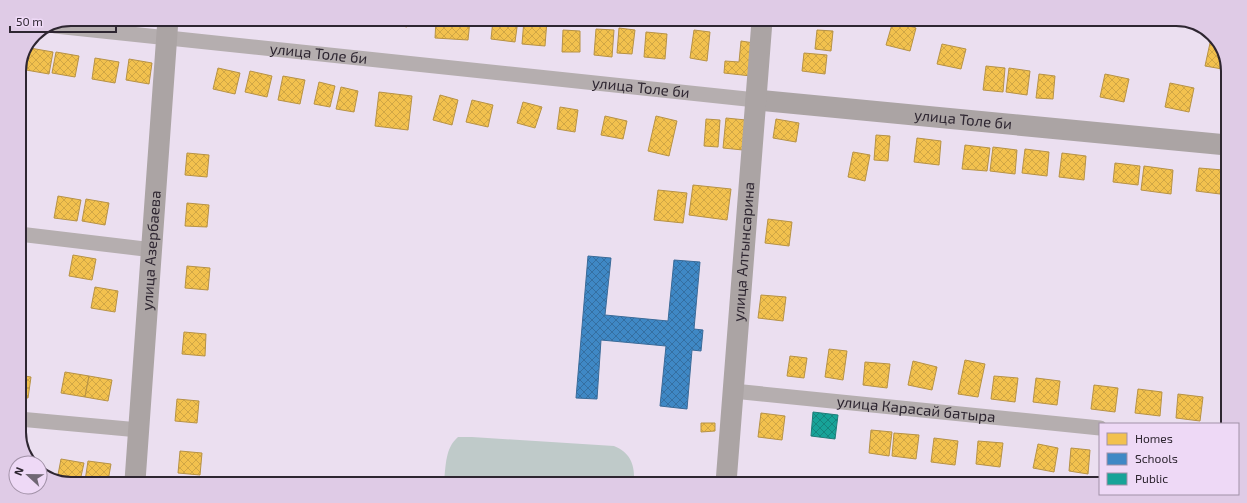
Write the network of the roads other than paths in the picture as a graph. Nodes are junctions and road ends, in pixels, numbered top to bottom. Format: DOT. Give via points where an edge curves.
graph roads {
  1 [pos="69,26"];
  2 [pos="762,26"];
  3 [pos="168,28"];
  4 [pos="756,100"];
  5 [pos="1221,144"];
  6 [pos="26,235"];
  7 [pos="153,250"];
  8 [pos="733,391"];
  9 [pos="26,420"];
  10 [pos="1099,428"];
  11 [pos="140,430"];
  12 [pos="135,477"];
  13 [pos="726,477"];
  1 -- 3 [label="street, улица Толе би"];
  2 -- 4 [label="street, улица Алтынсарина"];
  3 -- 4 [label="street, улица Толе би"];
  3 -- 7 [label="street, улица Азербаева"];
  4 -- 5 [label="street, улица Толе би"];
  4 -- 8 [label="street, улица Алтынсарина"];
  6 -- 7 [label="street"];
  7 -- 11 [label="street, улица Азербаева"];
  8 -- 10 [label="street, улица Карасай батыра"];
  8 -- 13 [label="street, улица Алтынсарина"];
  9 -- 11 [label="street"];
  11 -- 12 [label="street, улица Азербаева"];
}
